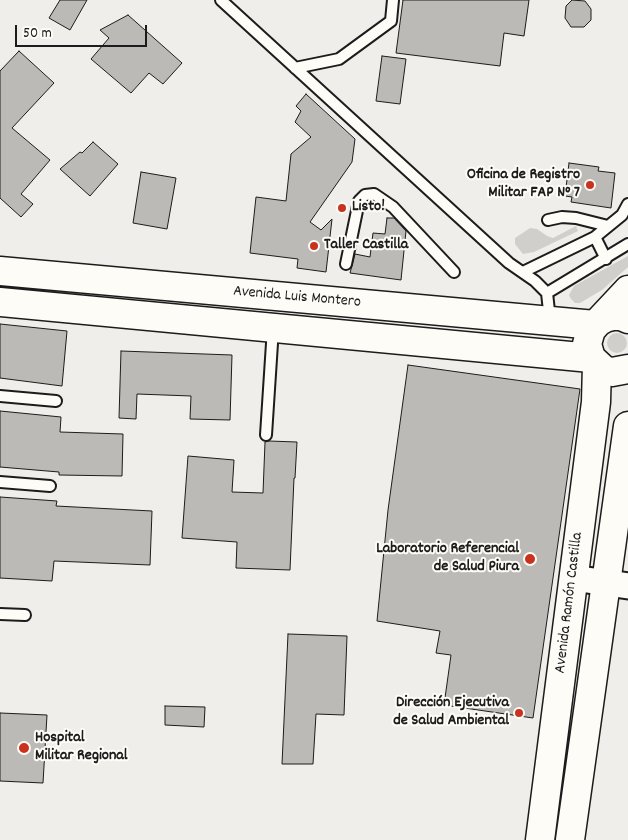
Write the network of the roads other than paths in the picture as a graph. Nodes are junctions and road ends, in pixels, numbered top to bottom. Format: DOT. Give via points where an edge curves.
graph roads {
  1 [pos="220,0"];
  2 [pos="393,0"];
  3 [pos="295,68"];
  4 [pos="628,204"];
  5 [pos="548,220"];
  6 [pos="608,226"];
  7 [pos="594,237"];
  8 [pos="628,244"];
  9 [pos="606,259"];
  10 [pos="346,264"];
  11 [pos="0,271"];
  12 [pos="454,272"];
  13 [pos="523,272"];
  14 [pos="628,290"];
  15 [pos="547,294"];
  16 [pos="0,302"];
  17 [pos="372,305"];
  18 [pos="494,316"];
  19 [pos="628,319"];
  20 [pos="550,321"];
  21 [pos="596,323"];
  22 [pos="273,328"];
  23 [pos="369,337"];
  24 [pos="490,348"];
  25 [pos="594,362"];
  26 [pos="628,369"];
  27 [pos="0,396"];
  28 [pos="56,401"];
  29 [pos="628,426"];
  30 [pos="266,435"];
  31 [pos="0,482"];
  32 [pos="50,486"];
  33 [pos="573,578"];
  34 [pos="616,584"];
  35 [pos="0,614"];
  36 [pos="25,615"];
  37 [pos="540,840"];
  38 [pos="570,840"];
  1 -- 3 [label="lane"];
  2 -- 3 [label="lane" via="391,21 339,59"];
  3 -- 13 [label="lane" via="502,257"];
  4 -- 6 [label="lane" via="622,215"];
  5 -- 6 [label="lane" via="576,218"];
  6 -- 7 [label="lane"];
  7 -- 9 [label="lane"];
  7 -- 13 [label="lane"];
  8 -- 9 [label="lane"];
  9 -- 15 [label="lane"];
  10 -- 12 [label="lane" via="359,201 364,195 374,194 393,207"];
  11 -- 17 [label="main road, Avenida Luis Montero"];
  13 -- 15 [label="lane"];
  14 -- 21 [label="main road"];
  15 -- 20 [label="lane"];
  16 -- 22 [label="main road, Avenida Luis Montero"];
  17 -- 18 [label="main road, Avenida Luis Montero"];
  17 -- 23 [label="main road"];
  18 -- 20 [label="main road, Avenida Luis Montero"];
  18 -- 24 [label="main road"];
  19 -- 21 [label="main road, Avenida Luis Montero" via="613,316"];
  20 -- 21 [label="main road, Avenida Luis Montero"];
  21 -- 25 [label="main road, Avenida Ramón Castilla" via="587,344"];
  22 -- 23 [label="main road, Avenida Luis Montero"];
  22 -- 30 [label="lane"];
  23 -- 24 [label="main road, Avenida Luis Montero"];
  24 -- 25 [label="main road, Avenida Luis Montero"];
  25 -- 26 [label="main road, Avenida Luis Montero" via="612,372"];
  25 -- 33 [label="main road, Avenida Ramón Castilla" via="596,402"];
  27 -- 28 [label="lane"];
  29 -- 34 [label="main road, Avenida Ramón Castilla"];
  31 -- 32 [label="lane"];
  33 -- 34 [label="street"];
  33 -- 37 [label="main road, Avenida Ramón Castilla"];
  34 -- 38 [label="main road, Avenida Ramón Castilla"];
  35 -- 36 [label="lane"];
}
